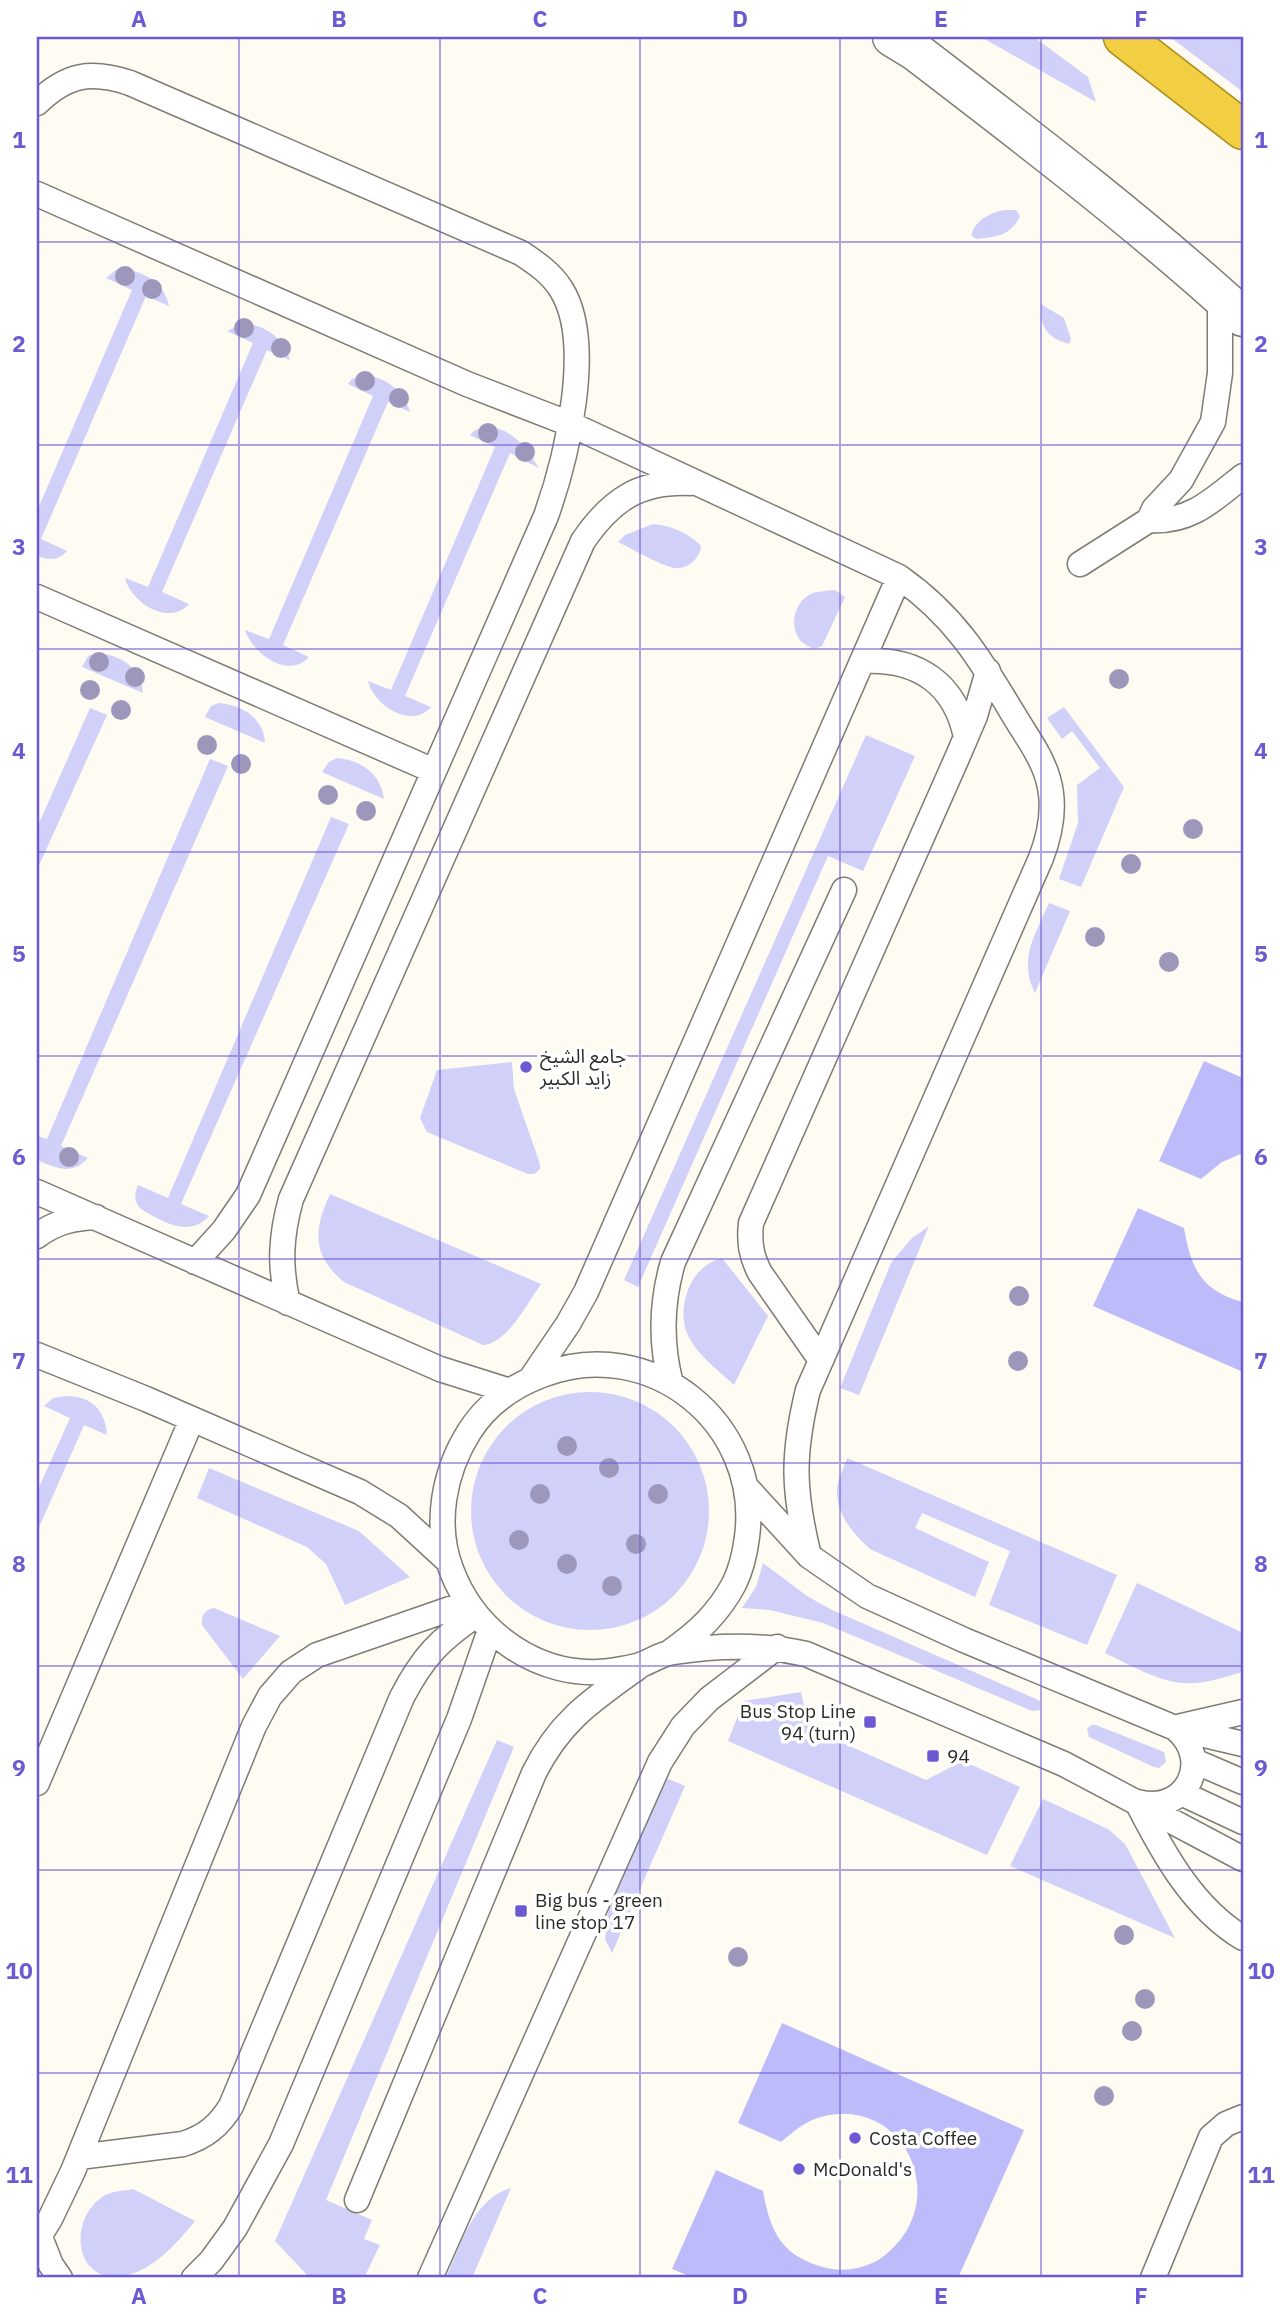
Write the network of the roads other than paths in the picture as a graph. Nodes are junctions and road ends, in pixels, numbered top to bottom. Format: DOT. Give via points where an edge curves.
graph roads {
  1 [pos="892,37"];
  2 [pos="1123,37"];
  3 [pos="37,103"];
  4 [pos="1243,130"];
  5 [pos="37,194"];
  6 [pos="1231,306"];
  7 [pos="570,424"];
  8 [pos="1243,476"];
  9 [pos="697,483"];
  10 [pos="1149,520"];
  11 [pos="1080,564"];
  12 [pos="899,577"];
  13 [pos="37,597"];
  14 [pos="863,661"];
  15 [pos="988,671"];
  16 [pos="966,737"];
  17 [pos="434,771"];
  18 [pos="844,890"];
  19 [pos="37,1192"];
  20 [pos="97,1217"];
  21 [pos="37,1236"];
  22 [pos="195,1262"];
  23 [pos="288,1303"];
  24 [pos="37,1355"];
  25 [pos="820,1359"];
  26 [pos="671,1384"];
  27 [pos="520,1385"];
  28 [pos="192,1419"];
  29 [pos="747,1488"];
  30 [pos="809,1556"];
  31 [pos="448,1561"];
  32 [pos="478,1616"];
  33 [pos="777,1647"];
  34 [pos="670,1652"];
  35 [pos="641,1665"];
  36 [pos="1243,1712"];
  37 [pos="1175,1728"];
  38 [pos="1243,1744"];
  39 [pos="1194,1761"];
  40 [pos="1243,1782"];
  41 [pos="37,1783"];
  42 [pos="1181,1793"];
  43 [pos="1137,1802"];
  44 [pos="1243,1822"];
  45 [pos="1243,1859"];
  46 [pos="1243,1938"];
  47 [pos="1243,2117"];
  48 [pos="79,2157"];
  49 [pos="357,2200"];
  50 [pos="38,2238"];
  51 [pos="60,2278"];
  52 [pos="194,2278"];
  53 [pos="430,2278"];
  54 [pos="1153,2278"];
  1 -- 6 [label="street" via="1068,168"];
  2 -- 4 [label="highway"];
  3 -- 7 [label="lane" via="69,80 110,76 521,253 550,274 576,326"];
  5 -- 7 [label="lane" via="467,384"];
  6 -- 10 [label="lane" via="1213,422 1181,480"];
  7 -- 9 [label="lane"];
  7 -- 17 [label="lane" via="546,516"];
  8 -- 10 [label="lane" via="1192,514 1167,522"];
  9 -- 12 [label="lane"];
  9 -- 23 [label="lane" via="670,482 619,500 598,518 583,541 291,1199 281,1251"];
  10 -- 11 [label="lane"];
  12 -- 14 [label="lane"];
  12 -- 15 [label="lane" via="939,608"];
  13 -- 17 [label="lane"];
  14 -- 16 [label="lane" via="910,666 937,682 956,706"];
  14 -- 27 [label="lane" via="586,1292 568,1324"];
  15 -- 16 [label="lane"];
  15 -- 25 [label="lane" via="1048,779 1052,819 1048,839"];
  16 -- 25 [label="lane" via="751,1223 749,1241 756,1266"];
  17 -- 22 [label="lane" via="248,1195"];
  18 -- 26 [label="lane" via="673,1262 664,1292 662,1338"];
  19 -- 20 [label="lane"];
  20 -- 21 [label="lane" via="56,1224"];
  20 -- 22 [label="lane"];
  22 -- 23 [label="lane"];
  23 -- 27 [label="lane" via="440,1369"];
  24 -- 28 [label="lane"];
  25 -- 30 [label="lane" via="798,1431 795,1473"];
  26 -- 27 [label="lane" via="625,1367 586,1364 557,1369"];
  26 -- 29 [label="lane" via="712,1417 739,1462"];
  27 -- 31 [label="lane" via="475,1424 451,1466 442,1513"];
  28 -- 31 [label="lane" via="360,1492 399,1516"];
  28 -- 41 [label="lane"];
  29 -- 30 [label="lane"];
  29 -- 34 [label="lane" via="745,1552 735,1582 718,1610"];
  30 -- 37 [label="lane" via="867,1596"];
  31 -- 32 [label="lane"];
  32 -- 35 [label="lane" via="516,1650 545,1664 577,1671"];
  32 -- 48 [label="lane" via="431,1650 402,1697 223,2120 205,2135 183,2144"];
  32 -- 48 [label="lane" via="317,1655 291,1672 270,1696"];
  32 -- 52 [label="lane" via="460,1719 281,2144 235,2228"];
  33 -- 34 [label="lane" via="744,1645"];
  33 -- 43 [label="lane" via="832,1664 1064,1765"];
  33 -- 53 [label="lane" via="709,1699 683,1726 660,1762"];
  34 -- 35 [label="lane"];
  35 -- 49 [label="lane" via="581,1709 545,1750"];
  36 -- 37 [label="lane"];
  37 -- 38 [label="lane"];
  37 -- 39 [label="lane" via="1189,1742"];
  39 -- 40 [label="lane"];
  39 -- 42 [label="lane" via="1193,1773"];
  42 -- 43 [label="lane" via="1160,1804"];
  42 -- 44 [label="lane"];
  43 -- 45 [label="lane"];
  43 -- 46 [label="lane" via="1187,1886 1224,1927"];
  47 -- 54 [label="lane" via="1212,2137"];
  48 -- 50 [label="lane"];
  50 -- 51 [label="lane"];
}
